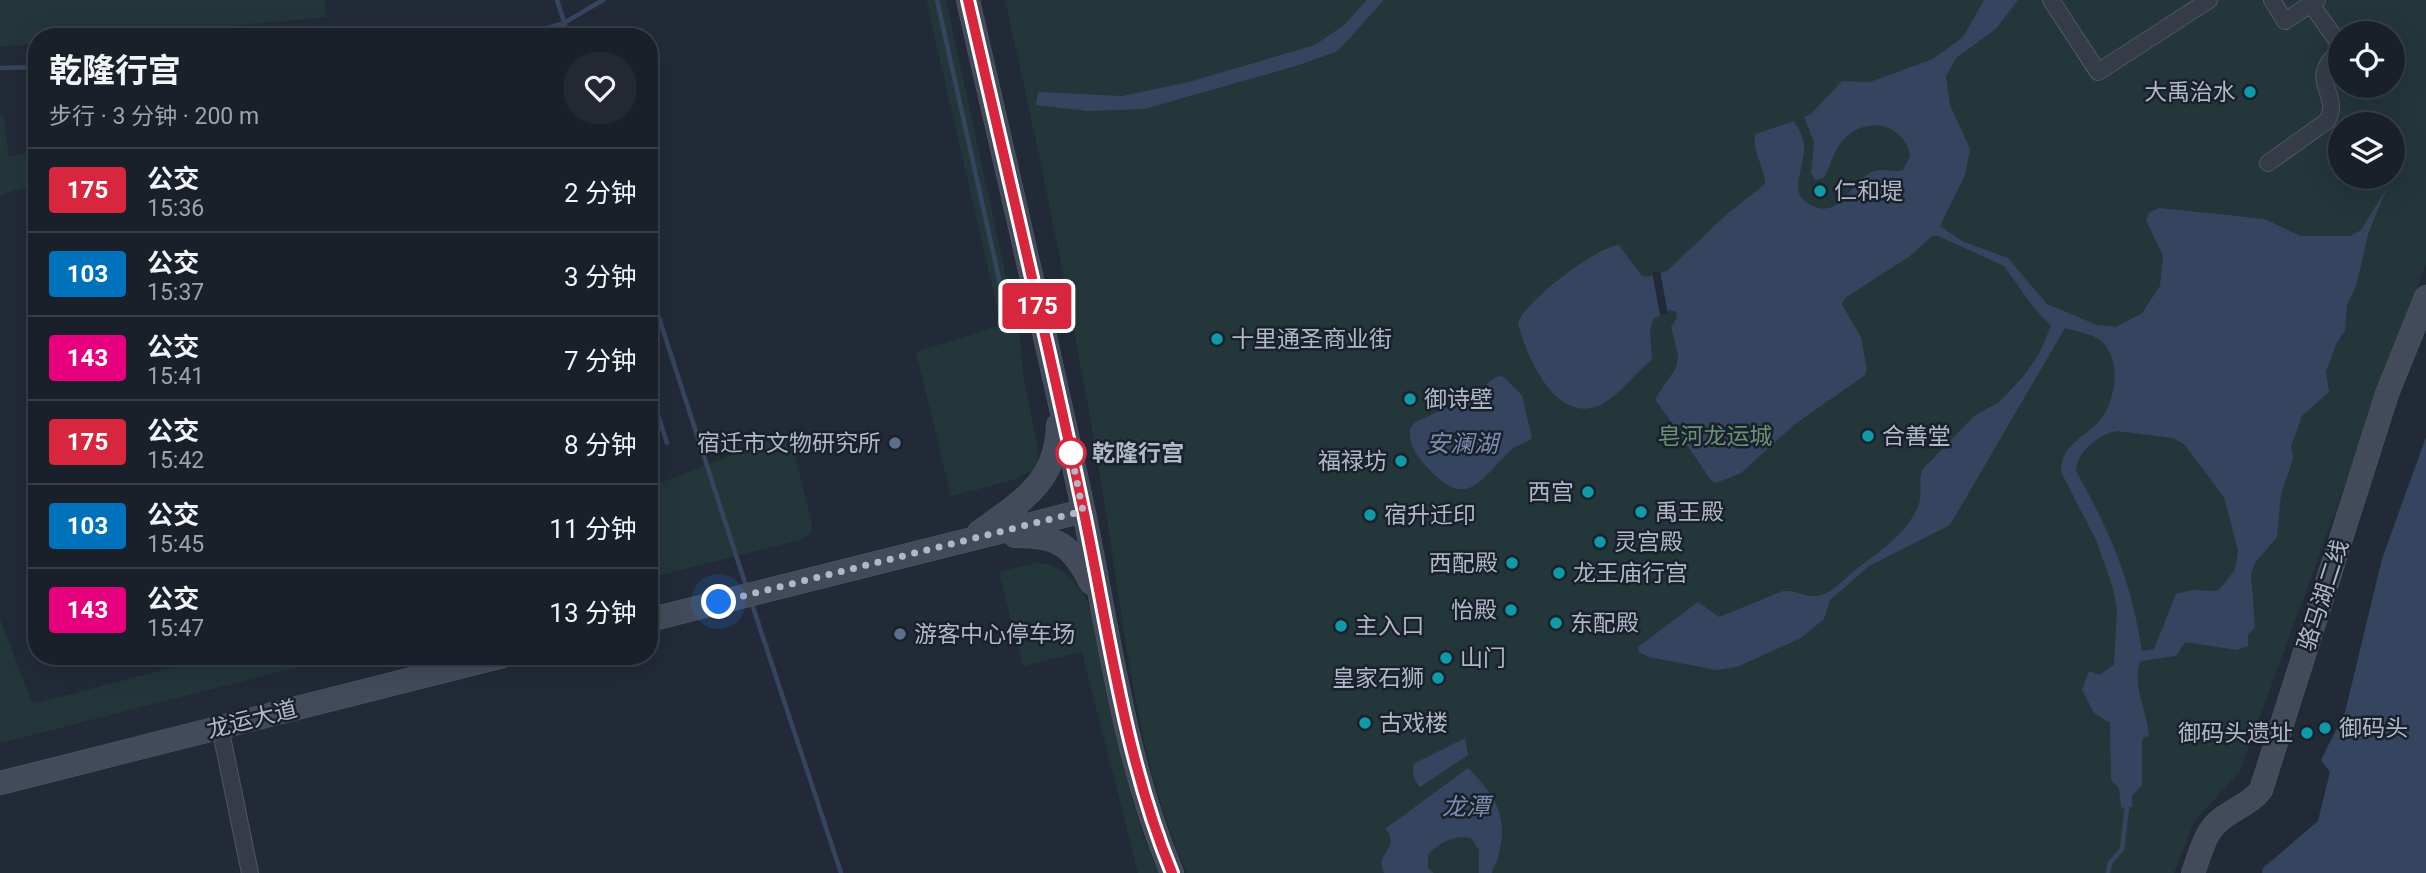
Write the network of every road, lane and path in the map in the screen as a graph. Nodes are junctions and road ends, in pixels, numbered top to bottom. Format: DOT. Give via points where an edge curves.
graph roads {
  1 [pos="968,0"];
  2 [pos="2051,0"];
  3 [pos="2209,0"];
  4 [pos="2272,0"];
  5 [pos="2314,2"];
  6 [pos="2328,25"];
  7 [pos="2328,60"];
  8 [pos="2328,96"];
  9 [pos="2328,98"];
  10 [pos="2267,163"];
  11 [pos="2426,297"];
  12 [pos="1059,401"];
  13 [pos="1083,511"];
  14 [pos="974,538"];
  15 [pos="1103,606"];
  16 [pos="658,618"];
  17 [pos="467,665"];
  18 [pos="220,727"];
  19 [pos="0,783"];
  20 [pos="250,873"];
  21 [pos="1172,873"];
  22 [pos="2193,873"];
  1 -- 12 [label="street"];
  2 -- 3 [label="street" via="2098,72"];
  4 -- 5 [label="street" via="2285,21"];
  5 -- 6 [label="street"];
  7 -- 8 [label="street" via="2323,70"];
  9 -- 10 [label="street" via="2327,121"];
  11 -- 22 [label="street, 骆马湖二线" via="2387,394 2262,790 2210,831"];
  12 -- 13 [label="street"];
  12 -- 14 [label="street" via="1057,449 1045,477"];
  13 -- 14 [label="street"];
  13 -- 15 [label="street"];
  14 -- 15 [label="street" via="1028,535 1059,542 1079,561"];
  14 -- 16 [label="street"];
  15 -- 21 [label="street" via="1147,807"];
  17 -- 18 [label="street, 龙运大道"];
  18 -- 19 [label="street, 龙运大道"];
  18 -- 20 [label="street"];
}
